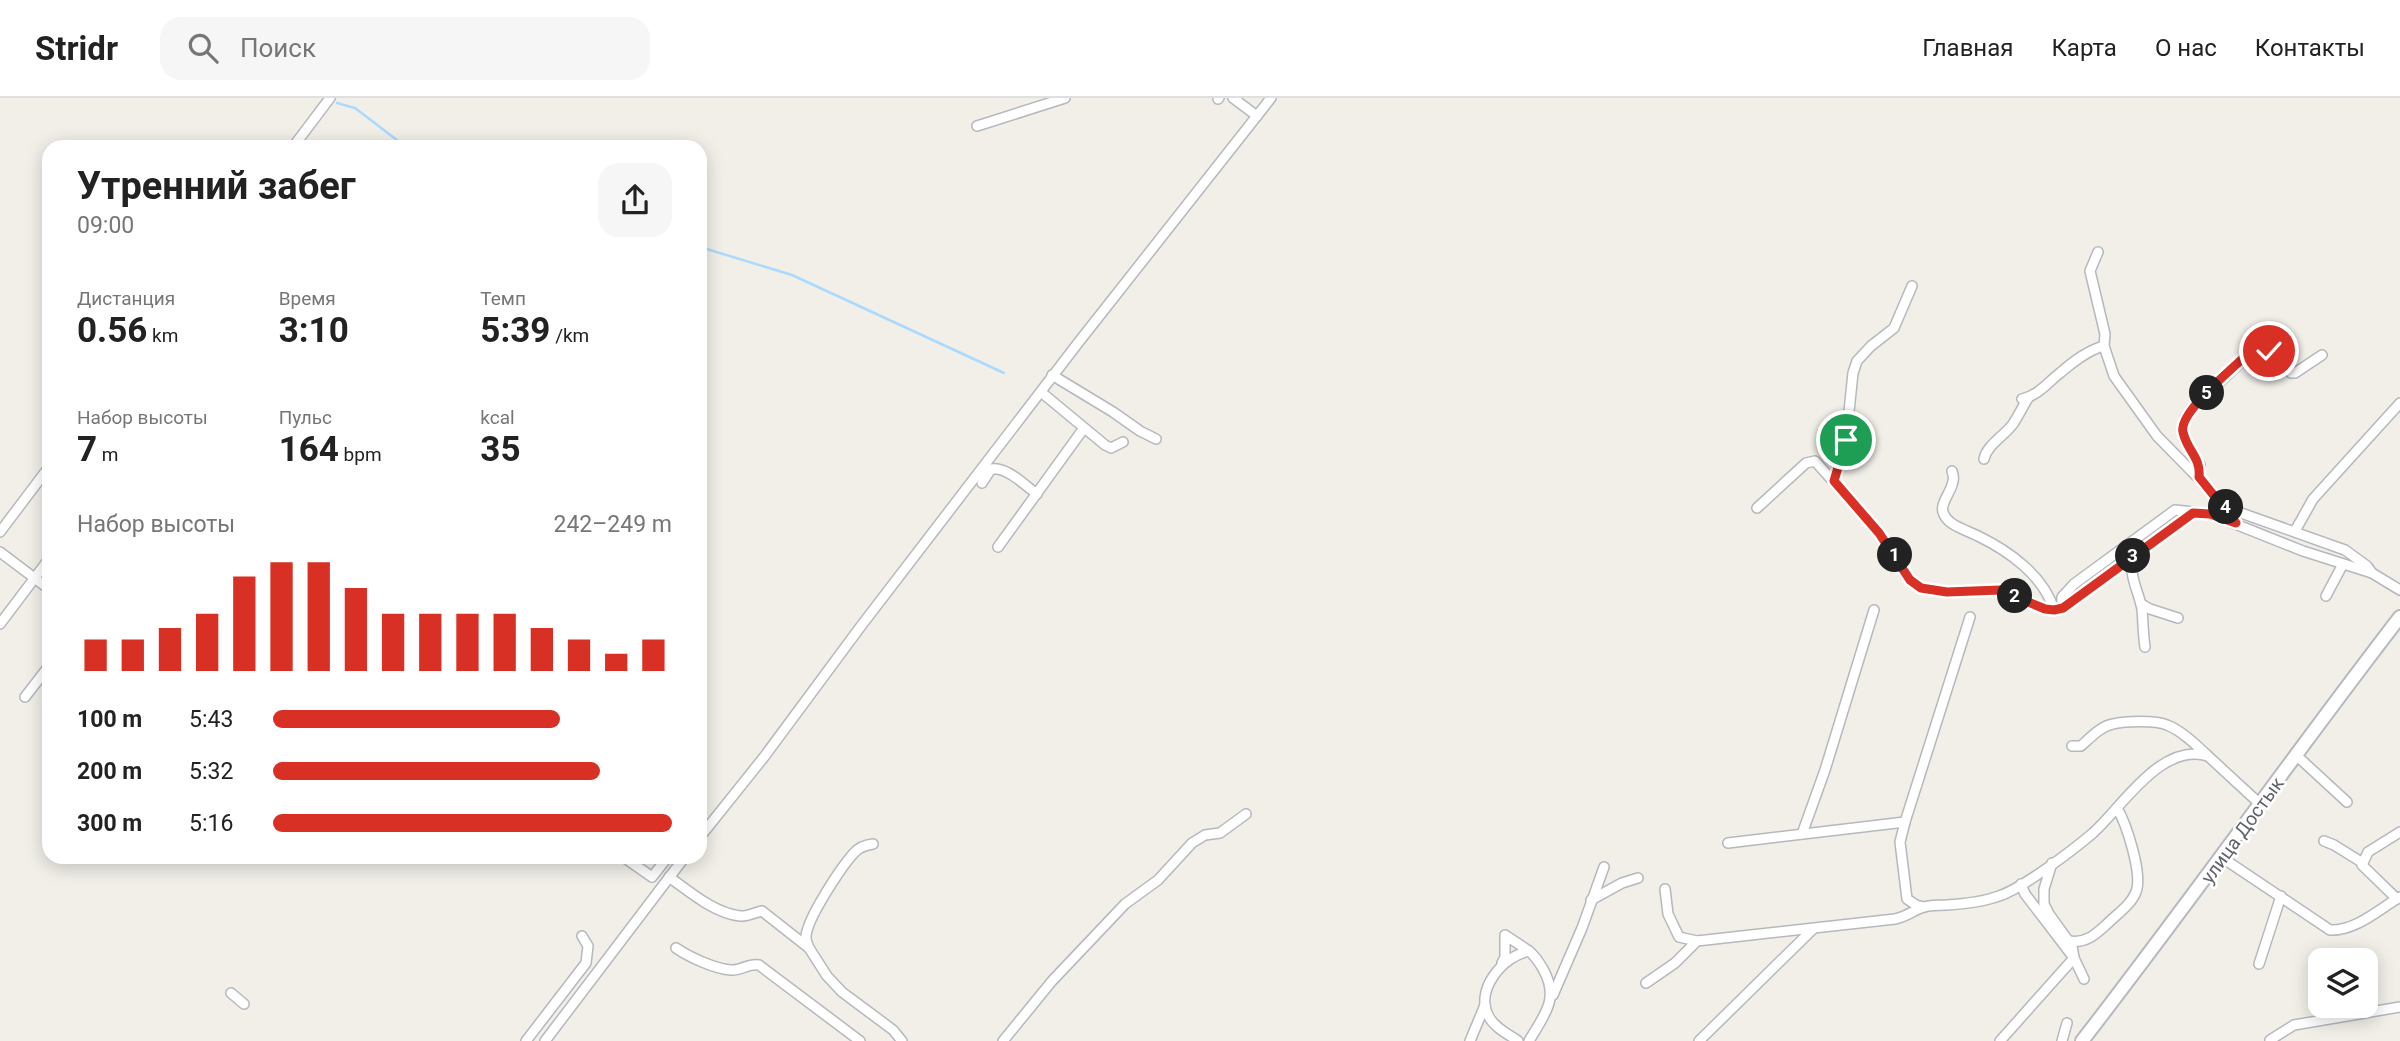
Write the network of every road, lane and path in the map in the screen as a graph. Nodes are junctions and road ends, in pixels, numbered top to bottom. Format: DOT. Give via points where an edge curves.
graph roads {
  1 [pos="330,98"];
  2 [pos="1065,98"];
  3 [pos="1233,98"];
  4 [pos="1271,98"];
  5 [pos="1257,116"];
  6 [pos="977,126"];
  7 [pos="298,140"];
  8 [pos="2098,252"];
  9 [pos="1912,286"];
  10 [pos="2104,346"];
  11 [pos="2322,355"];
  12 [pos="1052,376"];
  13 [pos="1041,391"];
  14 [pos="2400,402"];
  15 [pos="1084,428"];
  16 [pos="1156,439"];
  17 [pos="1123,442"];
  18 [pos="1984,460"];
  19 [pos="987,468"];
  20 [pos="1952,471"];
  21 [pos="42,476"];
  22 [pos="2199,477"];
  23 [pos="1834,481"];
  24 [pos="982,483"];
  25 [pos="1037,494"];
  26 [pos="2225,507"];
  27 [pos="1757,508"];
  28 [pos="2194,513"];
  29 [pos="2236,523"];
  30 [pos="0,531"];
  31 [pos="2295,531"];
  32 [pos="998,547"];
  33 [pos="0,552"];
  34 [pos="2135,555"];
  35 [pos="2343,564"];
  36 [pos="42,568"];
  37 [pos="2372,573"];
  38 [pos="35,578"];
  39 [pos="42,584"];
  40 [pos="2400,590"];
  41 [pos="2326,596"];
  42 [pos="2141,604"];
  43 [pos="2058,609"];
  44 [pos="1874,610"];
  45 [pos="1970,617"];
  46 [pos="2400,617"];
  47 [pos="2178,618"];
  48 [pos="0,624"];
  49 [pos="2145,647"];
  50 [pos="42,675"];
  51 [pos="25,697"];
  52 [pos="2072,746"];
  53 [pos="2296,755"];
  54 [pos="2208,756"];
  55 [pos="2347,803"];
  56 [pos="2260,804"];
  57 [pos="2117,808"];
  58 [pos="1246,814"];
  59 [pos="1905,822"];
  60 [pos="707,828"];
  61 [pos="2400,832"];
  62 [pos="1802,834"];
  63 [pos="2324,841"];
  64 [pos="1728,843"];
  65 [pos="873,844"];
  66 [pos="2221,857"];
  67 [pos="2052,863"];
  68 [pos="2363,863"];
  69 [pos="634,864"];
  70 [pos="662,864"];
  71 [pos="679,864"];
  72 [pos="1604,867"];
  73 [pos="669,877"];
  74 [pos="1638,878"];
  75 [pos="2021,884"];
  76 [pos="1665,888"];
  77 [pos="2281,896"];
  78 [pos="2398,897"];
  79 [pos="1591,900"];
  80 [pos="1924,906"];
  81 [pos="1813,929"];
  82 [pos="582,936"];
  83 [pos="1679,937"];
  84 [pos="1697,941"];
  85 [pos="2069,941"];
  86 [pos="676,948"];
  87 [pos="809,948"];
  88 [pos="1529,951"];
  89 [pos="1686,952"];
  90 [pos="2074,958"];
  91 [pos="2259,964"];
  92 [pos="1501,965"];
  93 [pos="2084,979"];
  94 [pos="1646,983"];
  95 [pos="231,993"];
  96 [pos="1551,999"];
  97 [pos="1485,1003"];
  98 [pos="244,1004"];
  99 [pos="2400,1007"];
  100 [pos="2067,1023"];
  101 [pos="526,1041"];
  102 [pos="545,1041"];
  103 [pos="860,1041"];
  104 [pos="902,1041"];
  105 [pos="1003,1041"];
  106 [pos="1469,1041"];
  107 [pos="1518,1041"];
  108 [pos="1529,1041"];
  109 [pos="1699,1041"];
  110 [pos="2000,1041"];
  111 [pos="2062,1041"];
  112 [pos="2082,1041"];
  113 [pos="2268,1041"];
  114 [pos="2278,1041"];
  1 -- 7 [label="street"];
  2 -- 6 [label="street"];
  3 -- 5 [label="street"];
  4 -- 5 [label="street"];
  5 -- 12 [label="street"];
  8 -- 10 [label="street" via="2090,271"];
  9 -- 23 [label="street" via="1894,328 1857,361 1846,440"];
  10 -- 18 [label="street" via="2086,353 2046,387 2025,398 2019,416"];
  10 -- 22 [label="street" via="2114,376 2130,399 2172,453"];
  11 -- 22 [label="street" via="2291,373 2269,351 2256,348 2191,408 2182,429 2200,465"];
  12 -- 13 [label="street"];
  12 -- 16 [label="street"];
  13 -- 15 [label="street"];
  13 -- 19 [label="street"];
  14 -- 31 [label="street" via="2313,499"];
  15 -- 17 [label="street" via="1111,448"];
  15 -- 25 [label="street"];
  19 -- 24 [label="street"];
  19 -- 25 [label="street" via="1011,475"];
  19 -- 60 [label="street"];
  20 -- 43 [label="street" via="1943,506 1946,517 2025,567"];
  21 -- 30 [label="street"];
  22 -- 26 [label="street"];
  23 -- 27 [label="street" via="1811,460"];
  23 -- 43 [label="street" via="1921,588 2000,590 2045,609"];
  25 -- 32 [label="street"];
  26 -- 29 [label="street"];
  26 -- 31 [label="street"];
  28 -- 29 [label="street"];
  28 -- 34 [label="street"];
  28 -- 43 [label="street" via="2175,510 2074,584"];
  29 -- 35 [label="street"];
  31 -- 37 [label="street" via="2345,551"];
  33 -- 38 [label="street"];
  34 -- 42 [label="street" via="2132,569"];
  34 -- 43 [label="street"];
  35 -- 37 [label="street"];
  35 -- 41 [label="street"];
  36 -- 38 [label="street"];
  37 -- 40 [label="street"];
  38 -- 39 [label="street"];
  38 -- 48 [label="street"];
  42 -- 47 [label="street"];
  42 -- 49 [label="street"];
  44 -- 62 [label="street"];
  45 -- 59 [label="street"];
  46 -- 53 [label="main road, улица Достык"];
  50 -- 51 [label="street"];
  52 -- 54 [label="street" via="2081,746 2112,724 2156,722 2180,733"];
  53 -- 55 [label="street"];
  53 -- 56 [label="main road, улица Достык"];
  54 -- 56 [label="street"];
  54 -- 57 [label="street" via="2194,754 2165,762"];
  56 -- 66 [label="main road, улица Достык"];
  57 -- 67 [label="street"];
  57 -- 85 [label="street" via="2129,836 2136,893 2098,932 2083,941"];
  58 -- 105 [label="street" via="1220,833 1192,843 1158,880 1125,904"];
  59 -- 62 [label="street"];
  59 -- 80 [label="street" via="1900,842 1907,898"];
  61 -- 68 [label="street" via="2368,852"];
  62 -- 64 [label="street"];
  63 -- 68 [label="street"];
  65 -- 87 [label="street" via="854,852 829,888 811,919 806,937"];
  66 -- 77 [label="street"];
  66 -- 112 [label="main road, улица Достык"];
  67 -- 75 [label="street"];
  67 -- 85 [label="street" via="2044,904"];
  68 -- 78 [label="street" via="2364,869"];
  69 -- 70 [label="street" via="652,877"];
  71 -- 73 [label="street"];
  72 -- 79 [label="street"];
  73 -- 87 [label="street" via="723,911 738,916 762,911"];
  73 -- 102 [label="street"];
  74 -- 79 [label="street"];
  75 -- 80 [label="street" via="1999,896"];
  75 -- 90 [label="street"];
  76 -- 83 [label="street" via="1668,914"];
  77 -- 78 [label="street" via="2330,930 2354,925"];
  77 -- 91 [label="street"];
  79 -- 96 [label="street"];
  80 -- 81 [label="street" via="1900,918"];
  81 -- 84 [label="street"];
  81 -- 109 [label="street"];
  82 -- 101 [label="street" via="588,946 586,963"];
  83 -- 84 [label="street"];
  83 -- 89 [label="street"];
  84 -- 89 [label="street"];
  85 -- 90 [label="street"];
  86 -- 103 [label="street" via="730,970 759,965"];
  87 -- 104 [label="street" via="842,992"];
  88 -- 92 [label="street"];
  88 -- 92 [label="street" via="1506,935"];
  88 -- 96 [label="street" via="1547,975"];
  89 -- 94 [label="street"];
  90 -- 93 [label="street"];
  90 -- 110 [label="street"];
  92 -- 97 [label="street"];
  95 -- 98 [label="street"];
  96 -- 108 [label="street"];
  97 -- 106 [label="street"];
  97 -- 107 [label="street" via="1494,1025"];
  99 -- 113 [label="street" via="2294,1025"];
  100 -- 111 [label="street"];
  113 -- 114 [label="street"];
}
